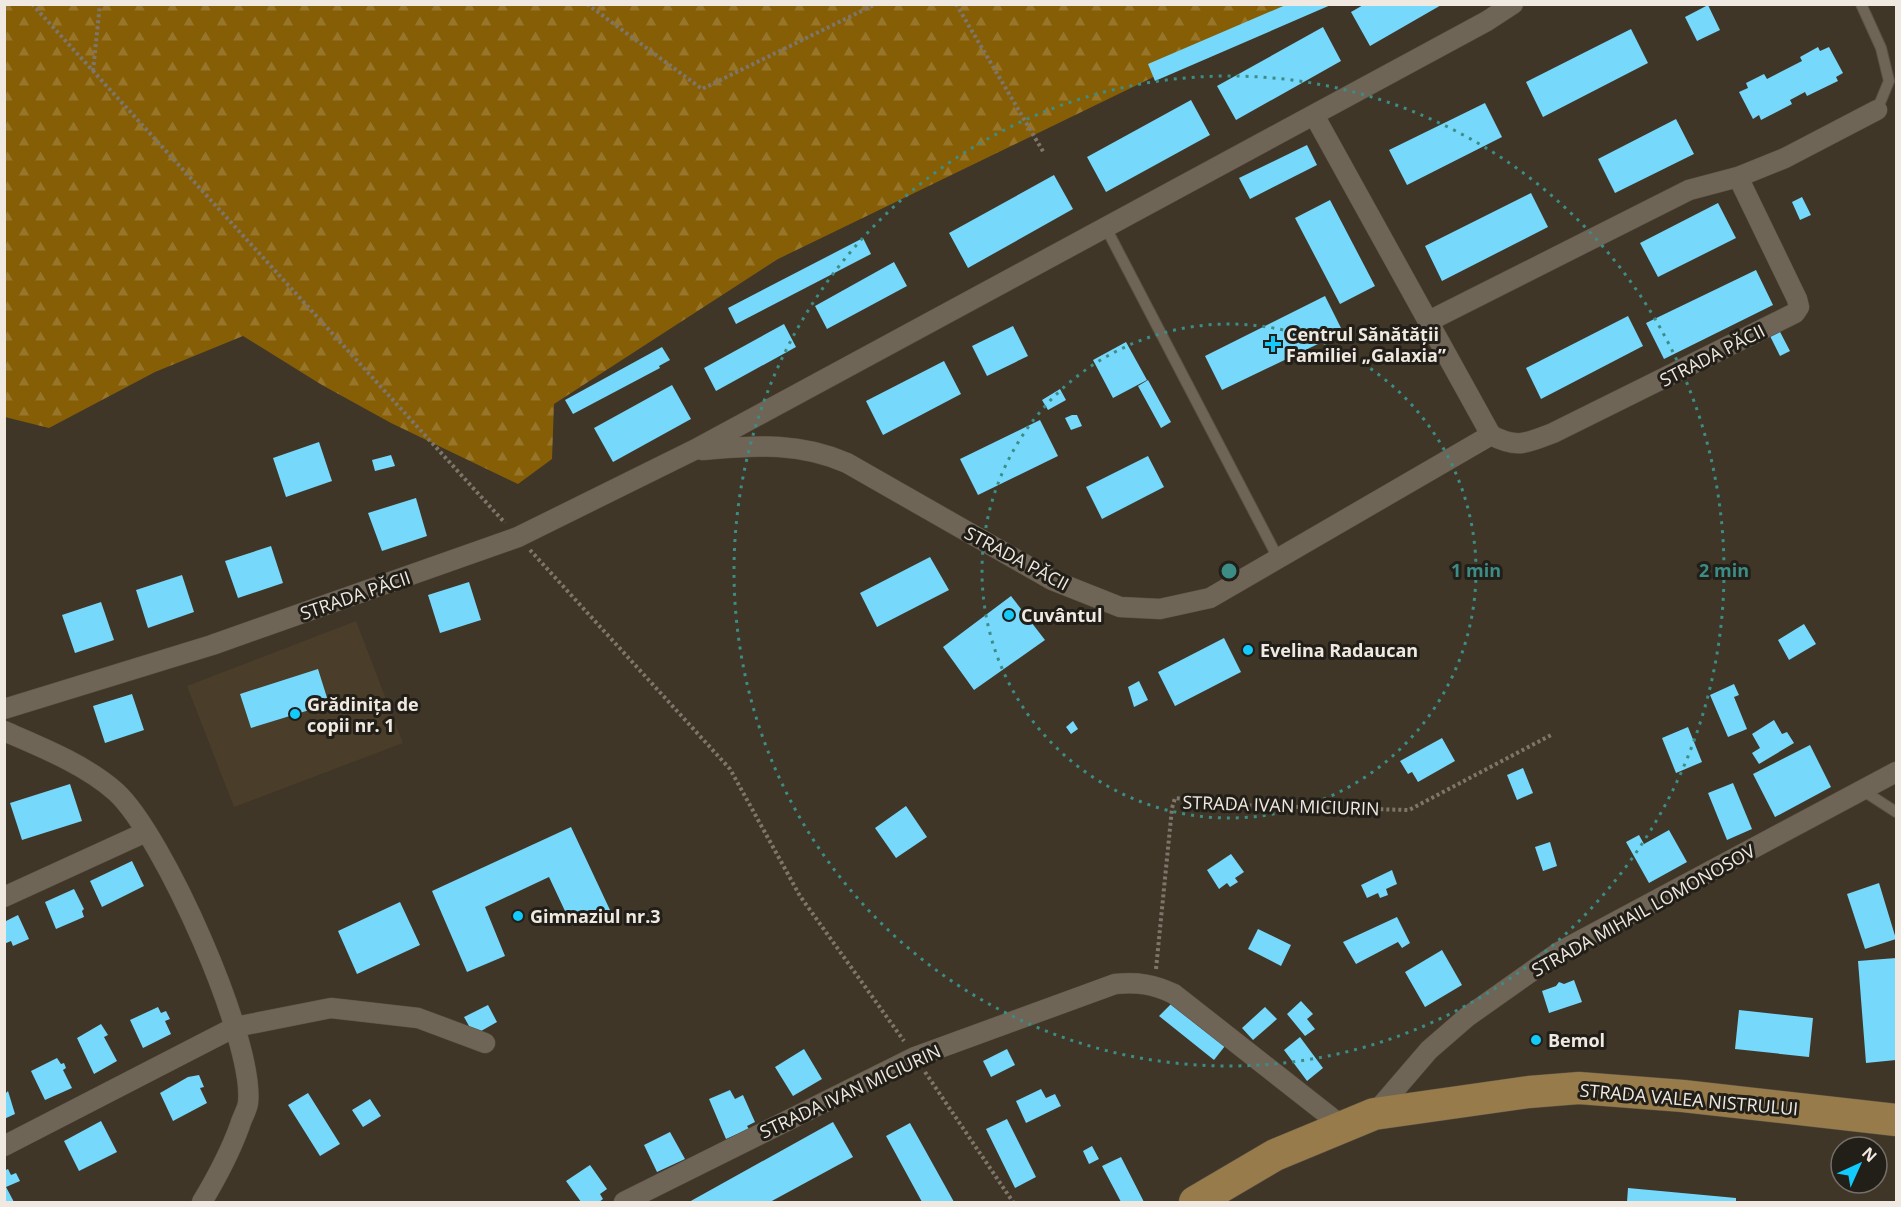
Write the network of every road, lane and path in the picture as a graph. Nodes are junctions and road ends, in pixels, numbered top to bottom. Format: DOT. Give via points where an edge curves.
graph roads {
  1 [pos="32,4"];
  2 [pos="100,4"];
  3 [pos="587,4"];
  4 [pos="876,4"];
  5 [pos="956,4"];
  6 [pos="1513,4"];
  7 [pos="1861,4"];
  8 [pos="93,71"];
  9 [pos="1877,110"];
  10 [pos="1314,115"];
  11 [pos="1044,153"];
  12 [pos="1738,177"];
  13 [pos="1106,228"];
  14 [pos="1429,321"];
  15 [pos="1491,435"];
  16 [pos="694,450"];
  17 [pos="518,537"];
  18 [pos="1278,558"];
  19 [pos="4,710"];
  20 [pos="4,730"];
  21 [pos="1553,735"];
  22 [pos="1896,772"];
  23 [pos="1862,790"];
  24 [pos="1896,812"];
  25 [pos="146,832"];
  26 [pos="4,897"];
  27 [pos="1154,984"];
  28 [pos="236,1027"];
  29 [pos="485,1042"];
  30 [pos="915,1057"];
  31 [pos="1374,1114"];
  32 [pos="1896,1120"];
  33 [pos="1342,1126"];
  34 [pos="4,1146"];
  35 [pos="202,1203"];
  36 [pos="624,1203"];
  37 [pos="1013,1203"];
  38 [pos="1195,1203"];
  1 -- 8 [label="path"];
  2 -- 8 [label="path"];
  3 -- 4 [label="path" via="702,89"];
  5 -- 11 [label="path"];
  6 -- 10 [label="street, STRADA PĂCII"];
  7 -- 9 [label="lane" via="1881,48 1889,81"];
  8 -- 17 [label="path"];
  9 -- 12 [label="street" via="1785,158"];
  10 -- 13 [label="street, STRADA PĂCII"];
  10 -- 14 [label="street"];
  12 -- 14 [label="street" via="1689,190"];
  12 -- 15 [label="street, STRADA PĂCII" via="1797,299 1799,307 1795,313 1553,433 1524,444 1505,443"];
  13 -- 16 [label="street, STRADA PĂCII"];
  13 -- 18 [label="lane"];
  14 -- 15 [label="street"];
  15 -- 18 [label="street, STRADA PĂCII"];
  16 -- 17 [label="street, STRADA PĂCII"];
  16 -- 18 [label="street, STRADA PĂCII" via="777,445 822,452 1052,580 1120,607 1160,609 1210,598"];
  17 -- 19 [label="street, STRADA PĂCII" via="212,645"];
  17 -- 30 [label="path" via="730,769 800,896"];
  20 -- 25 [label="street" via="116,792"];
  21 -- 27 [label="path, STRADA IVAN MICIURIN" via="1409,810 1257,806 1175,798"];
  22 -- 23 [label="street, STRADA MIHAIL LOMONOSOV"];
  23 -- 24 [label="lane"];
  23 -- 31 [label="street, STRADA MIHAIL LOMONOSOV" via="1559,952 1467,1017 1429,1050"];
  25 -- 26 [label="street"];
  25 -- 28 [label="street" via="182,892"];
  27 -- 30 [label="street, STRADA IVAN MICIURIN" via="1115,984"];
  27 -- 33 [label="street, STRADA IVAN MICIURIN" via="1174,994"];
  28 -- 29 [label="street" via="331,1008 418,1018"];
  28 -- 34 [label="street"];
  28 -- 35 [label="street" via="248,1103 227,1160"];
  30 -- 36 [label="street, STRADA IVAN MICIURIN"];
  30 -- 37 [label="path"];
  31 -- 32 [label="main road, STRADA VALEA NISTRULUI" via="1579,1088"];
  31 -- 33 [label="main road, STRADA MIHAIL LOMONOSOV"];
  33 -- 38 [label="main road, STRADA MIHAIL LOMONOSOV" via="1275,1155"];
}
